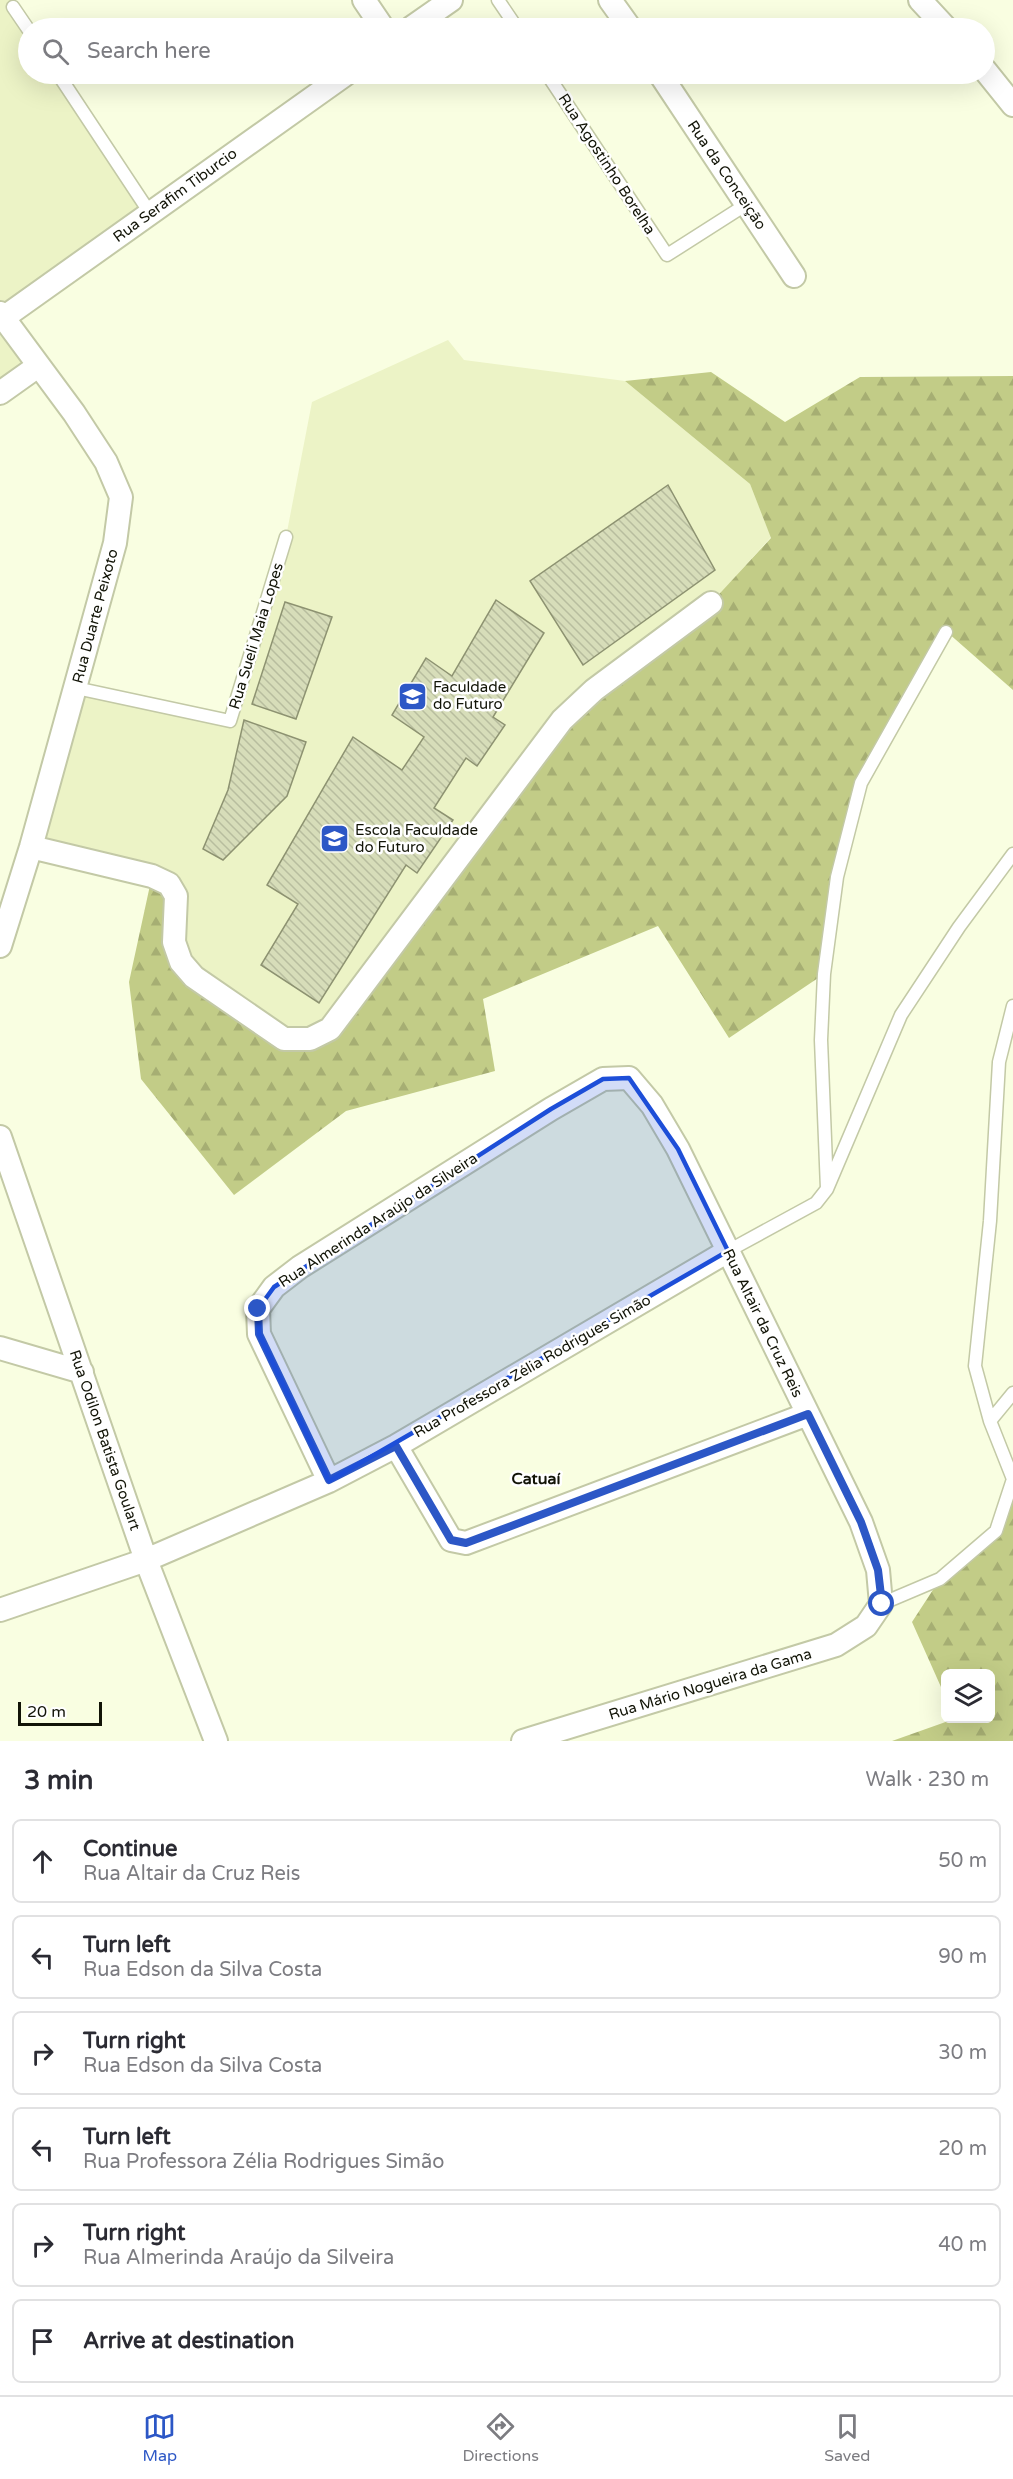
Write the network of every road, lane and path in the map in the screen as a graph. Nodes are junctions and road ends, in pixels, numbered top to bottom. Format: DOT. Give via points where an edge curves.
graph roads {
  1 [pos="364,0"];
  2 [pos="451,0"];
  3 [pos="498,0"];
  4 [pos="610,0"];
  5 [pos="920,0"];
  6 [pos="13,7"];
  7 [pos="20,18"];
  8 [pos="376,18"];
  9 [pos="425,18"];
  10 [pos="510,18"];
  11 [pos="623,18"];
  12 [pos="937,18"];
  13 [pos="995,83"];
  14 [pos="65,84"];
  15 [pos="332,84"];
  16 [pos="554,84"];
  17 [pos="667,84"];
  18 [pos="1013,105"];
  19 [pos="747,204"];
  20 [pos="150,213"];
  21 [pos="795,276"];
  22 [pos="2,316"];
  23 [pos="38,366"];
  24 [pos="0,393"];
  25 [pos="286,537"];
  26 [pos="711,603"];
  27 [pos="946,632"];
  28 [pos="76,688"];
  29 [pos="31,848"];
  30 [pos="1013,854"];
  31 [pos="0,946"];
  32 [pos="1013,1006"];
  33 [pos="603,1079"];
  34 [pos="0,1137"];
  35 [pos="827,1189"];
  36 [pos="728,1251"];
  37 [pos="0,1348"];
  38 [pos="82,1372"];
  39 [pos="1013,1393"];
  40 [pos="808,1414"];
  41 [pos="990,1421"];
  42 [pos="396,1446"];
  43 [pos="1013,1479"];
  44 [pos="329,1480"];
  45 [pos="146,1560"];
  46 [pos="882,1604"];
  47 [pos="0,1610"];
  48 [pos="216,1741"];
  49 [pos="523,1741"];
  1 -- 8 [label="street"];
  2 -- 9 [label="street"];
  3 -- 10 [label="lane"];
  4 -- 11 [label="street"];
  5 -- 12 [label="street"];
  6 -- 7 [label="lane"];
  13 -- 18 [label="street"];
  14 -- 20 [label="lane"];
  15 -- 20 [label="street, Rua Serafim Tiburcio"];
  16 -- 19 [label="lane, Rua Agostinho Borelha" via="667,255"];
  17 -- 19 [label="street, Rua da Conceição"];
  19 -- 21 [label="street, Rua da Conceição"];
  20 -- 22 [label="street, Rua Serafim Tiburcio"];
  22 -- 23 [label="street, Rua Duarte Peixoto"];
  23 -- 24 [label="street"];
  23 -- 28 [label="street, Rua Duarte Peixoto" via="106,462 121,497 115,543"];
  25 -- 28 [label="lane, Rua Sueli Maia Lopes" via="230,721"];
  26 -- 29 [label="street" via="594,690 562,720 330,1029 310,1039 284,1039 194,977 181,962 174,942 176,896 169,884 152,876"];
  27 -- 35 [label="lane" via="861,783 837,877 822,1018"];
  28 -- 29 [label="street, Rua Duarte Peixoto"];
  29 -- 31 [label="street, Rua Duarte Peixoto"];
  30 -- 35 [label="lane" via="901,1015"];
  32 -- 41 [label="lane" via="999,1062 990,1221 975,1366"];
  33 -- 36 [label="street, Rua Altair da Cruz Reis" via="629,1078 652,1106 678,1149"];
  33 -- 44 [label="street, Rua Almerinda Araújo da Silveira" via="300,1267 274,1287 258,1309 259,1334"];
  34 -- 38 [label="street, Rua Odilon Batista Goulart"];
  35 -- 36 [label="lane" via="816,1203"];
  36 -- 40 [label="street, Rua Altair da Cruz Reis"];
  36 -- 42 [label="street, Rua Professora Zélia Rodrigues Simão"];
  37 -- 38 [label="street"];
  38 -- 45 [label="street, Rua Odilon Batista Goulart"];
  39 -- 41 [label="lane"];
  40 -- 42 [label="street" via="466,1543 451,1540"];
  40 -- 46 [label="street, Rua Altair da Cruz Reis" via="861,1522 878,1570"];
  41 -- 43 [label="lane"];
  42 -- 44 [label="street, Rua Professora Zélia Rodrigues Simão"];
  43 -- 46 [label="lane" via="996,1531 940,1579"];
  44 -- 45 [label="street, Rua Professora Zélia Rodrigues Simão"];
  45 -- 47 [label="street, Rua Professora Zélia Rodrigues Simão"];
  45 -- 48 [label="street, Rua Odilon Batista Goulart"];
  46 -- 49 [label="street, Rua Mário Nogueira da Gama" via="866,1626 836,1645"];
}
